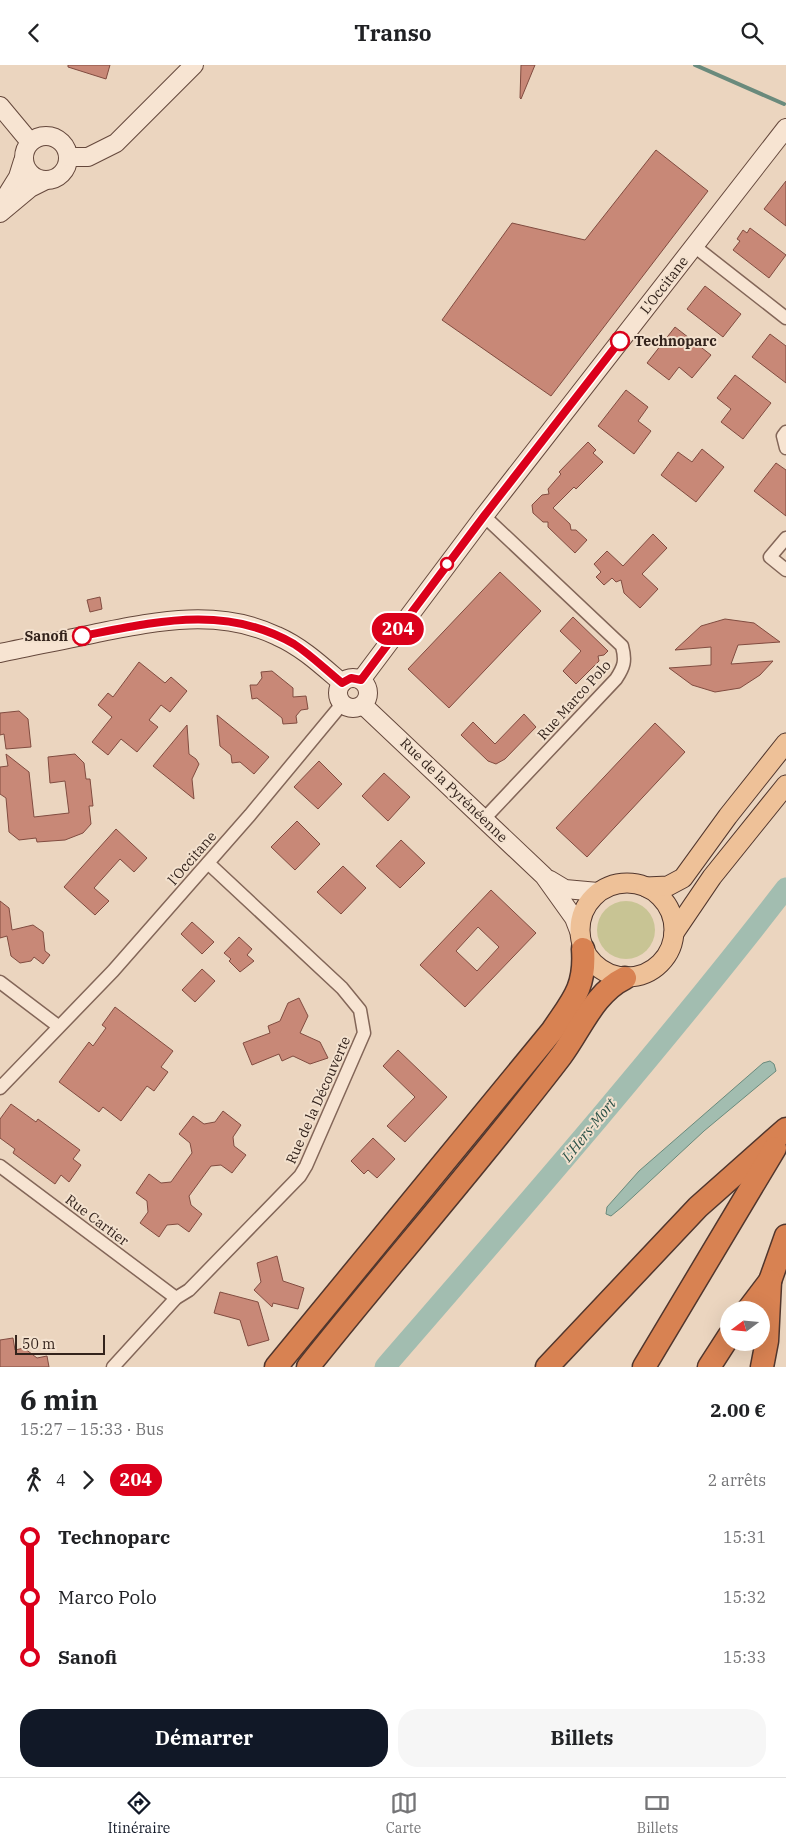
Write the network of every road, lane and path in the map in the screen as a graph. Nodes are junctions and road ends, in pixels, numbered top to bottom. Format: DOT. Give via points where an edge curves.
graph roads {
  1 [pos="194,65"];
  2 [pos="0,106"];
  3 [pos="786,128"];
  4 [pos="30,142"];
  5 [pos="68,157"];
  6 [pos="24,161"];
  7 [pos="44,181"];
  8 [pos="0,206"];
  9 [pos="0,213"];
  10 [pos="694,246"];
  11 [pos="786,318"];
  12 [pos="786,433"];
  13 [pos="786,448"];
  14 [pos="484,516"];
  15 [pos="786,538"];
  16 [pos="786,570"];
  17 [pos="0,653"];
  18 [pos="361,680"];
  19 [pos="342,683"];
  20 [pos="342,704"];
  21 [pos="364,705"];
  22 [pos="786,743"];
  23 [pos="786,785"];
  24 [pos="484,819"];
  25 [pos="208,863"];
  26 [pos="544,876"];
  27 [pos="646,887"];
  28 [pos="598,892"];
  29 [pos="674,933"];
  30 [pos="581,940"];
  31 [pos="625,978"];
  32 [pos="0,982"];
  33 [pos="58,1026"];
  34 [pos="0,1088"];
  35 [pos="786,1129"];
  36 [pos="0,1166"];
  37 [pos="786,1236"];
  38 [pos="770,1281"];
  39 [pos="176,1298"];
  40 [pos="755,1301"];
  41 [pos="720,1350"];
  42 [pos="113,1367"];
  43 [pos="276,1367"];
  44 [pos="308,1367"];
  45 [pos="546,1367"];
  46 [pos="644,1367"];
  47 [pos="709,1367"];
  48 [pos="762,1367"];
  1 -- 5 [label="street" via="116,143 88,157"];
  2 -- 4 [label="street"];
  3 -- 10 [label="street, L'Occitane"];
  4 -- 5 [label="street" via="41,136 53,137 64,145"];
  4 -- 6 [label="street"];
  5 -- 7 [label="street" via="68,165 59,177"];
  6 -- 7 [label="street" via="33,177"];
  6 -- 8 [label="street"];
  7 -- 9 [label="street" via="30,188"];
  10 -- 11 [label="street"];
  10 -- 14 [label="street, L'Occitane"];
  12 -- 13 [label="street" via="783,436"];
  14 -- 18 [label="street, L'Occitane"];
  14 -- 24 [label="street, Rue Marco Polo" via="622,646 625,657 625,666 616,679"];
  15 -- 16 [label="street" via="770,557"];
  17 -- 19 [label="street" via="171,620 211,619 240,623 276,635 313,658"];
  18 -- 19 [label="street" via="351,678"];
  18 -- 21 [label="street" via="368,692"];
  19 -- 20 [label="street" via="338,691"];
  20 -- 21 [label="street" via="350,709"];
  20 -- 25 [label="street, l'Occitane"];
  21 -- 24 [label="street, Rue de la Pyrénéenne"];
  22 -- 27 [label="main road" via="683,878 668,886"];
  23 -- 29 [label="main road" via="712,877"];
  24 -- 26 [label="street, Rue de la Pyrénéenne"];
  25 -- 33 [label="street, l'Occitane" via="113,971"];
  25 -- 39 [label="street, Rue de la Découverte" via="342,988 360,1010 364,1033 300,1176 189,1290"];
  26 -- 28 [label="street, Rue de la Pyrénéenne" via="565,889"];
  26 -- 30 [label="street, Rue de la Pyrénéenne" via="574,918"];
  27 -- 28 [label="main road" via="621,883"];
  27 -- 29 [label="main road" via="667,905"];
  28 -- 30 [label="main road" via="581,916"];
  29 -- 31 [label="main road" via="664,960 653,970"];
  30 -- 31 [label="main road" via="600,969"];
  30 -- 43 [label="highway" via="585,970 582,983 552,1031"];
  31 -- 44 [label="highway" via="613,983 603,993 561,1055"];
  32 -- 33 [label="street"];
  33 -- 34 [label="street, l'Occitane"];
  35 -- 45 [label="highway" via="698,1207"];
  35 -- 46 [label="highway"];
  36 -- 39 [label="street, Rue Cartier"];
  37 -- 38 [label="highway"];
  38 -- 40 [label="highway"];
  38 -- 48 [label="highway" via="767,1341"];
  39 -- 42 [label="street, Rue de la Découverte"];
  41 -- 47 [label="highway"];
}
